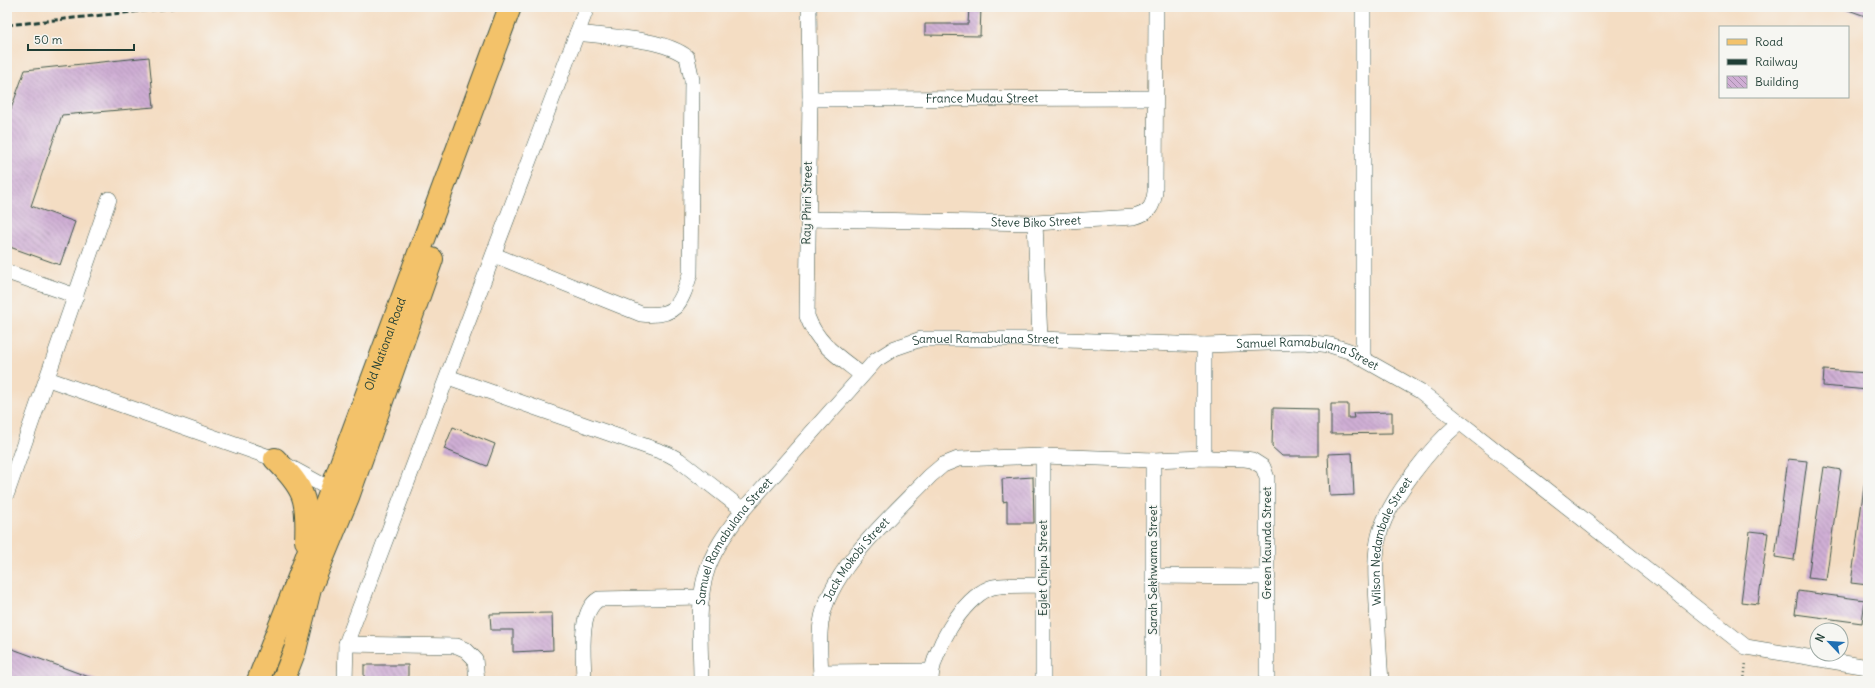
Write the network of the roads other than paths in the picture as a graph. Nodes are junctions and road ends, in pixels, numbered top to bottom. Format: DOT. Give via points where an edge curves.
graph roads {
  1 [pos="510,7"];
  2 [pos="521,7"];
  3 [pos="587,7"];
  4 [pos="809,7"];
  5 [pos="1156,7"];
  6 [pos="1363,7"];
  7 [pos="577,33"];
  8 [pos="1155,98"];
  9 [pos="810,99"];
  10 [pos="109,199"];
  11 [pos="807,219"];
  12 [pos="1036,223"];
  13 [pos="494,255"];
  14 [pos="7,272"];
  15 [pos="76,296"];
  16 [pos="1040,339"];
  17 [pos="1204,345"];
  18 [pos="1363,358"];
  19 [pos="862,375"];
  20 [pos="448,377"];
  21 [pos="48,379"];
  22 [pos="1459,423"];
  23 [pos="1043,456"];
  24 [pos="275,458"];
  25 [pos="1204,458"];
  26 [pos="1153,460"];
  27 [pos="7,493"];
  28 [pos="340,494"];
  29 [pos="743,510"];
  30 [pos="304,564"];
  31 [pos="1154,576"];
  32 [pos="1268,577"];
  33 [pos="1042,585"];
  34 [pos="702,597"];
  35 [pos="346,644"];
  36 [pos="1868,667"];
  37 [pos="821,676"];
  38 [pos="931,676"];
  39 [pos="258,681"];
  40 [pos="283,681"];
  41 [pos="345,681"];
  42 [pos="477,681"];
  43 [pos="584,681"];
  44 [pos="701,681"];
  45 [pos="1044,681"];
  46 [pos="1153,681"];
  47 [pos="1267,681"];
  48 [pos="1381,681"];
  1 -- 28 [label="main road, Old National Road"];
  2 -- 28 [label="main road, Old National Road"];
  3 -- 7 [label="street"];
  4 -- 9 [label="street, Ray Phiri Street"];
  5 -- 8 [label="street"];
  6 -- 18 [label="street"];
  7 -- 13 [label="street"];
  7 -- 13 [label="street" via="661,44 687,57 692,80 690,274 684,296 670,312 658,316 641,314"];
  8 -- 9 [label="street, France Mudau Street"];
  8 -- 12 [label="street, Steve Biko Street" via="1155,192 1149,211 1134,217"];
  9 -- 11 [label="street, Ray Phiri Street"];
  10 -- 15 [label="street"];
  11 -- 12 [label="street, Steve Biko Street"];
  11 -- 19 [label="street, Ray Phiri Street" via="807,316 821,342"];
  12 -- 16 [label="street"];
  13 -- 20 [label="street"];
  14 -- 15 [label="street"];
  15 -- 21 [label="street"];
  16 -- 17 [label="street, Samuel Ramabulana Street"];
  16 -- 19 [label="street, Samuel Ramabulana Street" via="922,339 906,343 886,353"];
  17 -- 18 [label="street, Samuel Ramabulana Street" via="1305,342 1330,345"];
  17 -- 25 [label="street"];
  18 -- 22 [label="street, Samuel Ramabulana Street" via="1420,391"];
  19 -- 29 [label="street, Samuel Ramabulana Street"];
  20 -- 29 [label="street" via="668,454"];
  20 -- 35 [label="street"];
  21 -- 24 [label="street"];
  21 -- 27 [label="street"];
  22 -- 36 [label="street, Samuel Ramabulana Street" via="1753,649"];
  22 -- 48 [label="street, Wilson Nedambale Street" via="1421,464 1392,505 1379,535 1375,574"];
  23 -- 26 [label="street, Jack Mokobi Street"];
  23 -- 33 [label="street, Eglet Chipu Street"];
  23 -- 37 [label="street, Jack Mokobi Street" via="958,460 943,465 930,476 854,556 826,602 821,623"];
  24 -- 28 [label="street"];
  24 -- 30 [label="main road" via="296,481 307,508"];
  25 -- 26 [label="street, Jack Mokobi Street"];
  25 -- 32 [label="street, Green Kaunda Street" via="1252,460 1263,467 1267,489"];
  26 -- 31 [label="street, Sarah Sekhwama Street"];
  28 -- 30 [label="main road, Old National Road"];
  28 -- 40 [label="main road, Old National Road" via="310,588 295,650"];
  29 -- 34 [label="street, Samuel Ramabulana Street" via="711,562 705,577"];
  30 -- 39 [label="main road, Old National Road"];
  31 -- 32 [label="street"];
  31 -- 46 [label="street, Sarah Sekhwama Street"];
  32 -- 47 [label="street, Green Kaunda Street"];
  33 -- 38 [label="street, Jack Mokobi Street" via="991,588 976,597 962,610 942,641"];
  33 -- 45 [label="street, Eglet Chipu Street"];
  34 -- 43 [label="street" via="599,599 593,602 584,627"];
  34 -- 44 [label="street, Samuel Ramabulana Street"];
  35 -- 41 [label="street"];
  35 -- 42 [label="street" via="457,646 466,650 475,659"];
  37 -- 38 [label="street, Jack Mokobi Street"];
}
